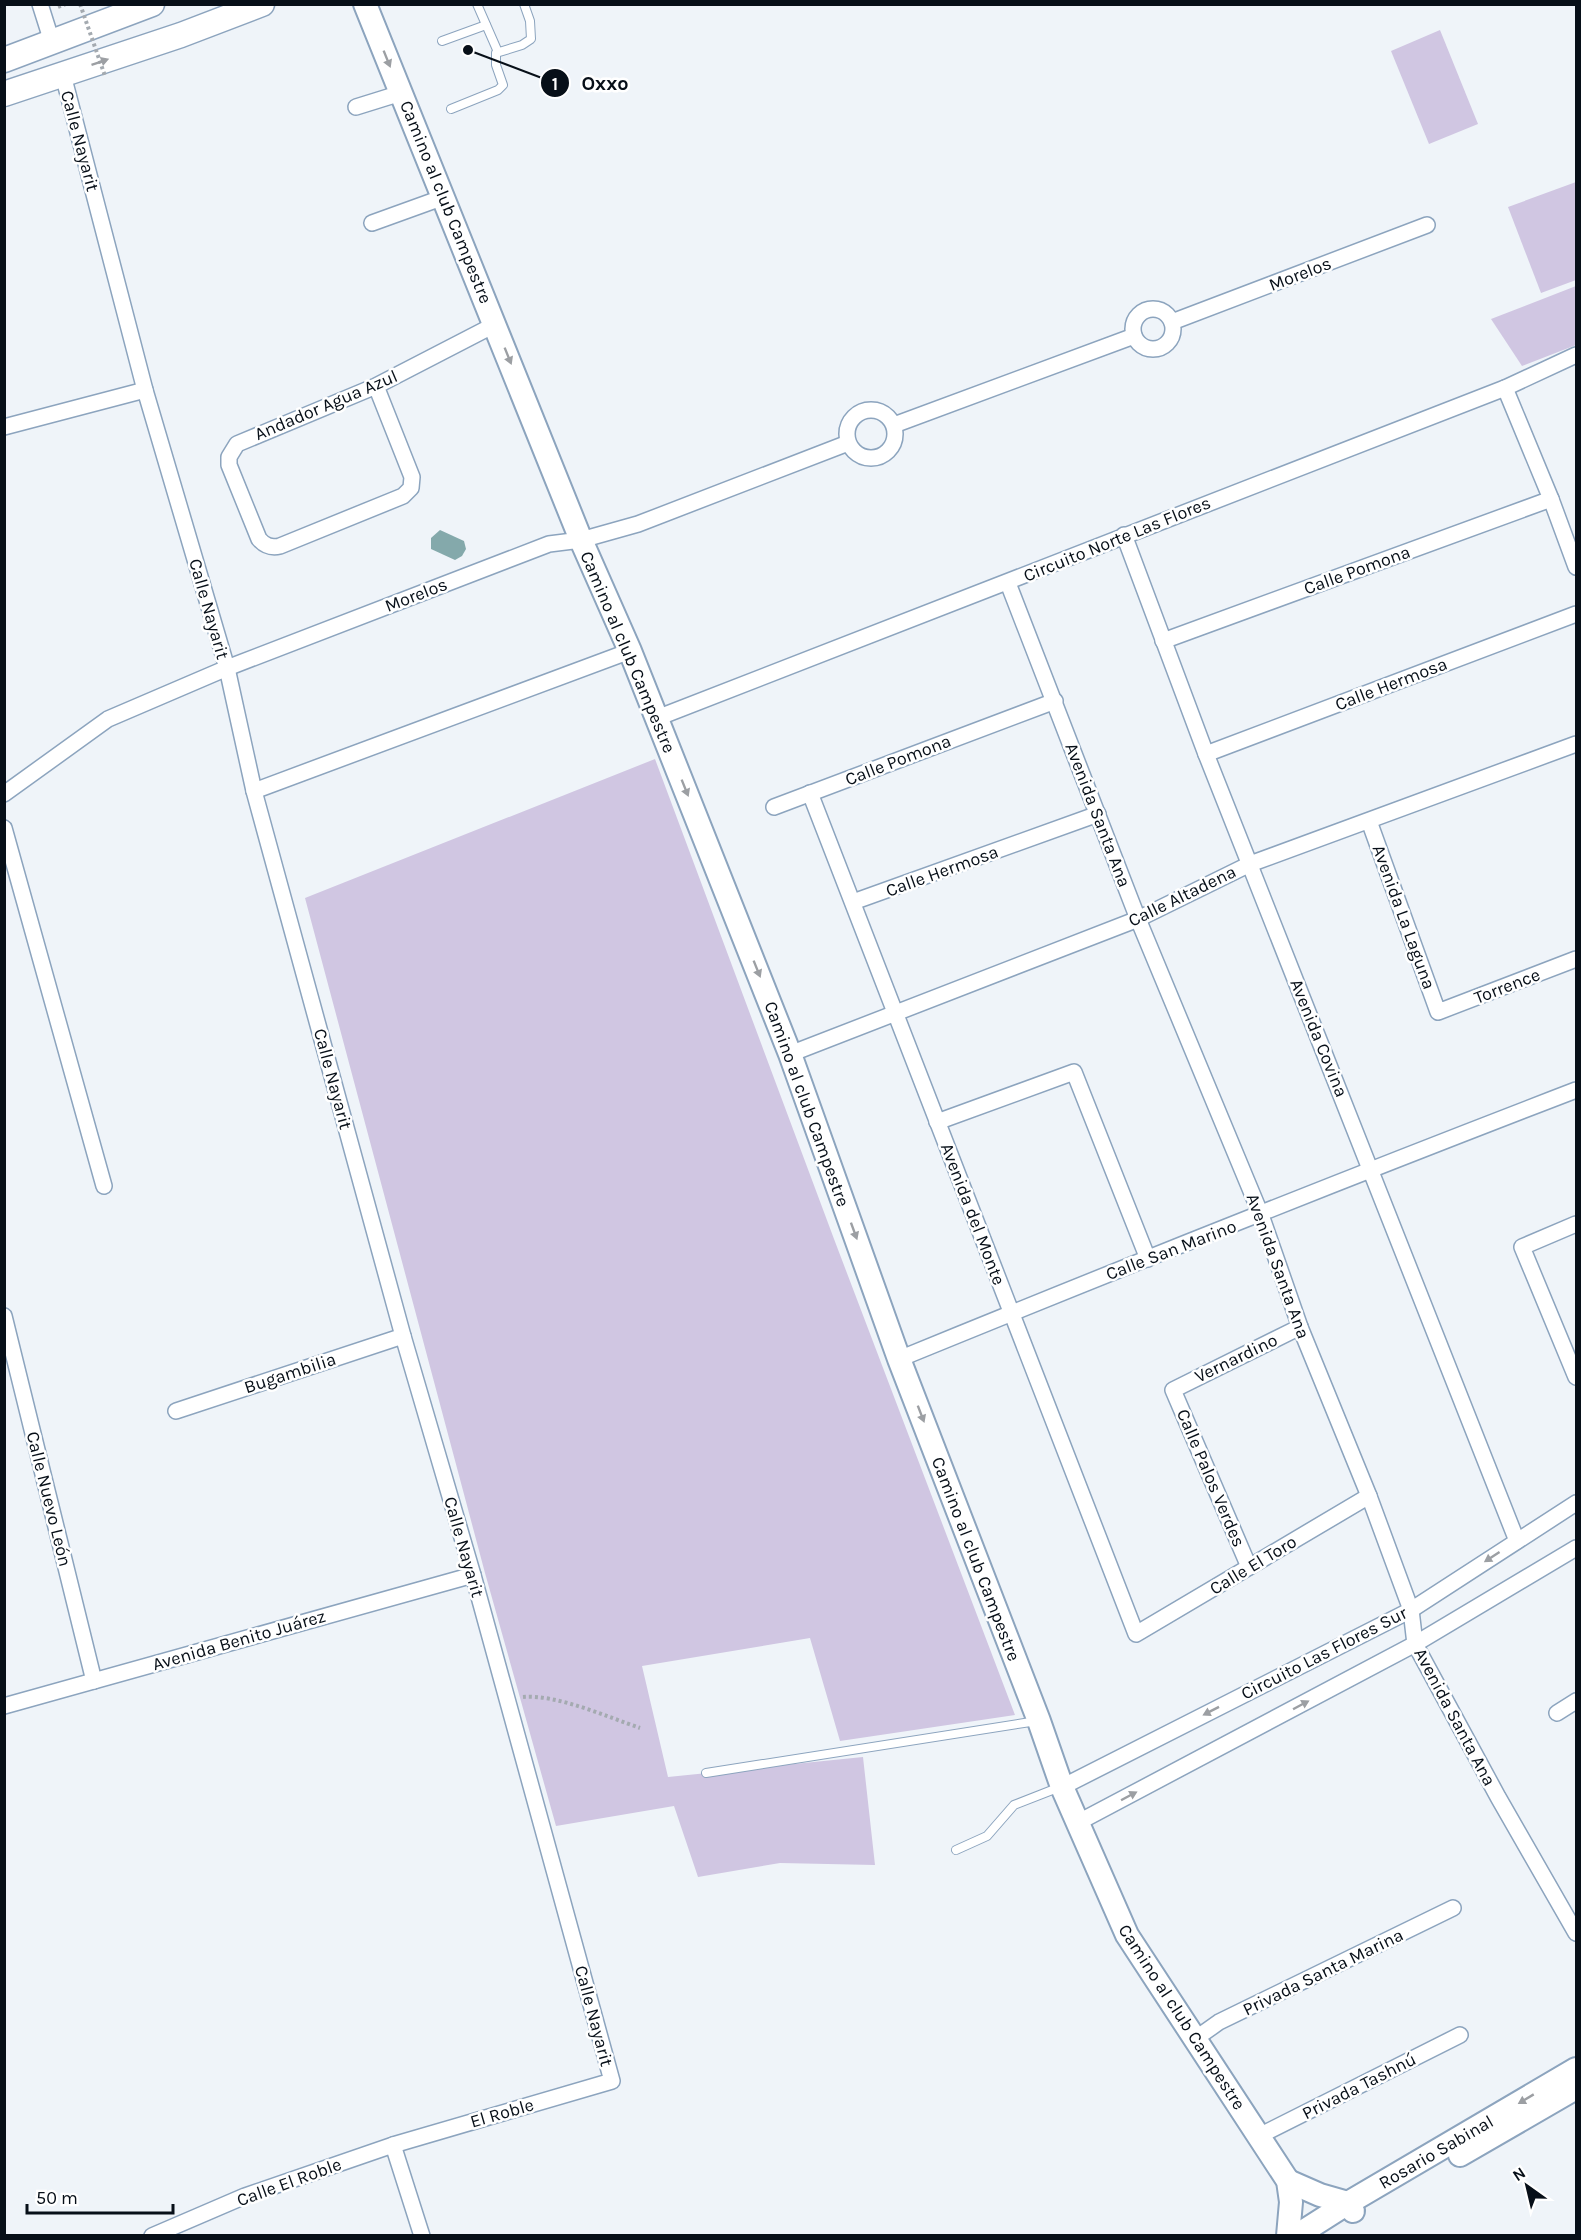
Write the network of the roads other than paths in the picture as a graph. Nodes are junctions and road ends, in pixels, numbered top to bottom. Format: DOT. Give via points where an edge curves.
graph roads {
  1 [pos="40,4"];
  2 [pos="152,4"];
  3 [pos="262,4"];
  4 [pos="366,4"];
  5 [pos="477,4"];
  6 [pos="524,4"];
  7 [pos="486,25"];
  8 [pos="442,41"];
  9 [pos="52,42"];
  10 [pos="498,52"];
  11 [pos="4,60"];
  12 [pos="63,75"];
  13 [pos="402,93"];
  14 [pos="4,94"];
  15 [pos="356,107"];
  16 [pos="451,109"];
  17 [pos="444,197"];
  18 [pos="372,223"];
  19 [pos="1427,225"];
  20 [pos="1172,322"];
  21 [pos="496,324"];
  22 [pos="1134,336"];
  23 [pos="1576,355"];
  24 [pos="376,386"];
  25 [pos="1505,388"];
  26 [pos="145,390"];
  27 [pos="894,425"];
  28 [pos="4,427"];
  29 [pos="848,443"];
  30 [pos="1551,499"];
  31 [pos="1124,535"];
  32 [pos="581,540"];
  33 [pos="1576,567"];
  34 [pos="1008,583"];
  35 [pos="1576,615"];
  36 [pos="1163,641"];
  37 [pos="630,651"];
  38 [pos="226,669"];
  39 [pos="1054,701"];
  40 [pos="657,718"];
  41 [pos="1576,744"];
  42 [pos="1206,754"];
  43 [pos="255,791"];
  44 [pos="810,793"];
  45 [pos="4,794"];
  46 [pos="774,807"];
  47 [pos="1098,814"];
  48 [pos="1369,821"];
  49 [pos="4,828"];
  50 [pos="1250,864"];
  51 [pos="853,902"];
  52 [pos="1138,919"];
  53 [pos="1576,959"];
  54 [pos="896,1012"];
  55 [pos="1438,1012"];
  56 [pos="790,1054"];
  57 [pos="1576,1090"];
  58 [pos="937,1122"];
  59 [pos="1371,1169"];
  60 [pos="104,1186"];
  61 [pos="1261,1215"];
  62 [pos="1576,1224"];
  63 [pos="1148,1259"];
  64 [pos="1012,1313"];
  65 [pos="4,1316"];
  66 [pos="1300,1327"];
  67 [pos="404,1336"];
  68 [pos="899,1359"];
  69 [pos="1576,1377"];
  70 [pos="1173,1390"];
  71 [pos="176,1411"];
  72 [pos="1369,1496"];
  73 [pos="1576,1503"];
  74 [pos="1517,1541"];
  75 [pos="1576,1548"];
  76 [pos="1249,1567"];
  77 [pos="473,1575"];
  78 [pos="1411,1610"];
  79 [pos="1136,1634"];
  80 [pos="1415,1644"];
  81 [pos="94,1681"];
  82 [pos="1576,1703"];
  83 [pos="4,1706"];
  84 [pos="1557,1713"];
  85 [pos="1039,1721"];
  86 [pos="706,1773"];
  87 [pos="1062,1787"];
  88 [pos="1077,1823"];
  89 [pos="956,1850"];
  90 [pos="1453,1908"];
  91 [pos="1576,1934"];
  92 [pos="1460,2035"];
  93 [pos="1195,2039"];
  94 [pos="1576,2069"];
  95 [pos="612,2081"];
  96 [pos="1576,2088"];
  97 [pos="1259,2136"];
  98 [pos="393,2145"];
  99 [pos="1288,2181"];
  100 [pos="1352,2208"];
  101 [pos="152,2235"];
  102 [pos="422,2235"];
  103 [pos="1288,2235"];
  104 [pos="1296,2235"];
  105 [pos="1322,2235"];
  1 -- 9 [label="street"];
  2 -- 9 [label="main road"];
  12 -- 3 [label="main road, one-way"];
  4 -- 13 [label="main road, Camino al club Campestre, one-way"];
  5 -- 7 [label="lane"];
  6 -- 10 [label="lane" via="531,41"];
  7 -- 8 [label="lane"];
  7 -- 10 [label="lane"];
  9 -- 11 [label="main road"];
  10 -- 16 [label="lane" via="495,60 503,85"];
  12 -- 14 [label="main road"];
  12 -- 26 [label="street, Calle Nayarit"];
  13 -- 15 [label="street"];
  13 -- 17 [label="main road, Camino al club Campestre"];
  17 -- 18 [label="street"];
  17 -- 21 [label="main road, Camino al club Campestre"];
  19 -- 20 [label="street, Morelos"];
  20 -- 22 [label="street" via="1164,312 1143,311 1134,322"];
  20 -- 22 [label="street" via="1172,337 1163,347 1149,350"];
  21 -- 24 [label="street, Andador Agua Azul"];
  21 -- 32 [label="main road, Camino al club Campestre, one-way"];
  22 -- 27 [label="street"];
  23 -- 25 [label="street, Circuito Norte Las Flores"];
  24 -- 24 [label="street, Andador Agua Azul" via="243,440 232,450 229,465 259,539 268,546 274,548 403,496 411,488 412,477"];
  25 -- 30 [label="street"];
  25 -- 31 [label="street, Circuito Norte Las Flores"];
  26 -- 28 [label="street"];
  26 -- 38 [label="street, Calle Nayarit"];
  27 -- 29 [label="street" via="883,412 859,413 848,426"];
  27 -- 29 [label="street" via="895,442 876,458 859,456"];
  29 -- 32 [label="street, Morelos" via="638,524"];
  30 -- 33 [label="street"];
  30 -- 36 [label="street, Calle Pomona"];
  31 -- 34 [label="street, Circuito Norte Las Flores"];
  31 -- 36 [label="street, Avenida Covina"];
  32 -- 37 [label="main road, Camino al club Campestre"];
  32 -- 38 [label="street, Morelos" via="549,544"];
  34 -- 39 [label="street, Avenida Santa Ana"];
  34 -- 40 [label="street, Circuito Norte Las Flores"];
  35 -- 42 [label="street, Calle Hermosa"];
  36 -- 42 [label="street, Avenida Covina"];
  37 -- 40 [label="main road, Camino al club Campestre"];
  37 -- 43 [label="street"];
  38 -- 43 [label="street, Calle Nayarit"];
  38 -- 45 [label="street, Morelos" via="108,719"];
  39 -- 44 [label="street, Calle Pomona"];
  39 -- 47 [label="street, Avenida Santa Ana"];
  40 -- 56 [label="main road, Camino al club Campestre, one-way"];
  41 -- 48 [label="street, Calle Altadena"];
  42 -- 50 [label="street, Avenida Covina"];
  43 -- 67 [label="street, Calle Nayarit"];
  44 -- 46 [label="street, Calle Pomona"];
  44 -- 51 [label="street, Avenida del Monte"];
  47 -- 51 [label="street, Calle Hermosa"];
  47 -- 52 [label="street, Avenida Santa Ana"];
  48 -- 50 [label="street, Calle Altadena"];
  48 -- 55 [label="street, Avenida La Laguna"];
  49 -- 60 [label="street"];
  50 -- 52 [label="street, Calle Altadena"];
  50 -- 59 [label="street, Avenida Covina"];
  51 -- 54 [label="street, Avenida del Monte"];
  52 -- 54 [label="street, Calle Altadena"];
  52 -- 61 [label="street, Avenida Santa Ana"];
  53 -- 55 [label="street, Torrence"];
  54 -- 56 [label="street, Calle Altadena"];
  54 -- 58 [label="street, Avenida del Monte"];
  56 -- 68 [label="main road, Camino al club Campestre, one-way"];
  57 -- 59 [label="street, Calle San Marino"];
  58 -- 63 [label="street" via="1074,1072"];
  58 -- 64 [label="street, Avenida del Monte"];
  59 -- 61 [label="street, Calle San Marino"];
  59 -- 74 [label="street, Avenida Covina"];
  61 -- 63 [label="street, Calle San Marino"];
  61 -- 66 [label="street, Avenida Santa Ana"];
  62 -- 69 [label="street" via="1522,1246"];
  63 -- 64 [label="street, Calle San Marino"];
  64 -- 68 [label="street, Calle San Marino"];
  64 -- 79 [label="street, Avenida del Monte"];
  65 -- 81 [label="street, Calle Nuevo León"];
  66 -- 70 [label="street, Vernardino"];
  66 -- 72 [label="street, Avenida Santa Ana"];
  67 -- 71 [label="street, Bugambilia"];
  67 -- 77 [label="street, Calle Nayarit"];
  68 -- 85 [label="main road, Camino al club Campestre, one-way"];
  70 -- 76 [label="street, Calle Palos Verdes"];
  72 -- 76 [label="street, Calle El Toro"];
  72 -- 78 [label="street, Avenida Santa Ana"];
  73 -- 74 [label="street, Circuito Las Flores Sur"];
  74 -- 78 [label="street, Circuito Las Flores Sur, one-way"];
  75 -- 80 [label="street, Circuito Las Flores Sur"];
  76 -- 79 [label="street, Calle El Toro"];
  77 -- 81 [label="street, Avenida Benito Juárez"];
  77 -- 95 [label="street, Calle Nayarit"];
  78 -- 80 [label="street, Avenida Santa Ana"];
  78 -- 87 [label="street, Circuito Las Flores Sur, one-way"];
  88 -- 80 [label="street, Circuito Las Flores Sur, one-way"];
  80 -- 91 [label="street, Avenida Santa Ana"];
  81 -- 83 [label="street, Avenida Benito Juárez"];
  82 -- 84 [label="street"];
  85 -- 86 [label="lane"];
  85 -- 87 [label="main road, Camino al club Campestre"];
  87 -- 88 [label="main road, Camino al club Campestre"];
  87 -- 89 [label="lane" via="1014,1805 987,1836"];
  88 -- 93 [label="main road, Camino al club Campestre" via="1127,1935"];
  90 -- 93 [label="street, Privada Santa Marina" via="1219,2022"];
  92 -- 97 [label="street, Privada Tashnú"];
  93 -- 97 [label="main road, Camino al club Campestre"];
  94 -- 100 [label="main road, Rosario Sabinal, one-way"];
  95 -- 98 [label="street, El Roble"];
  96 -- 100 [label="main road, Rosario Sabinal" via="1521,2121"];
  97 -- 99 [label="main road, Camino al club Campestre"];
  98 -- 101 [label="street, Calle El Roble" via="245,2196"];
  98 -- 102 [label="street"];
  99 -- 100 [label="main road"];
  99 -- 103 [label="main road, Camino al club Campestre" via="1292,2202"];
  100 -- 104 [label="main road, Rosario Sabinal"];
  100 -- 105 [label="main road, Rosario Sabinal"];
}
